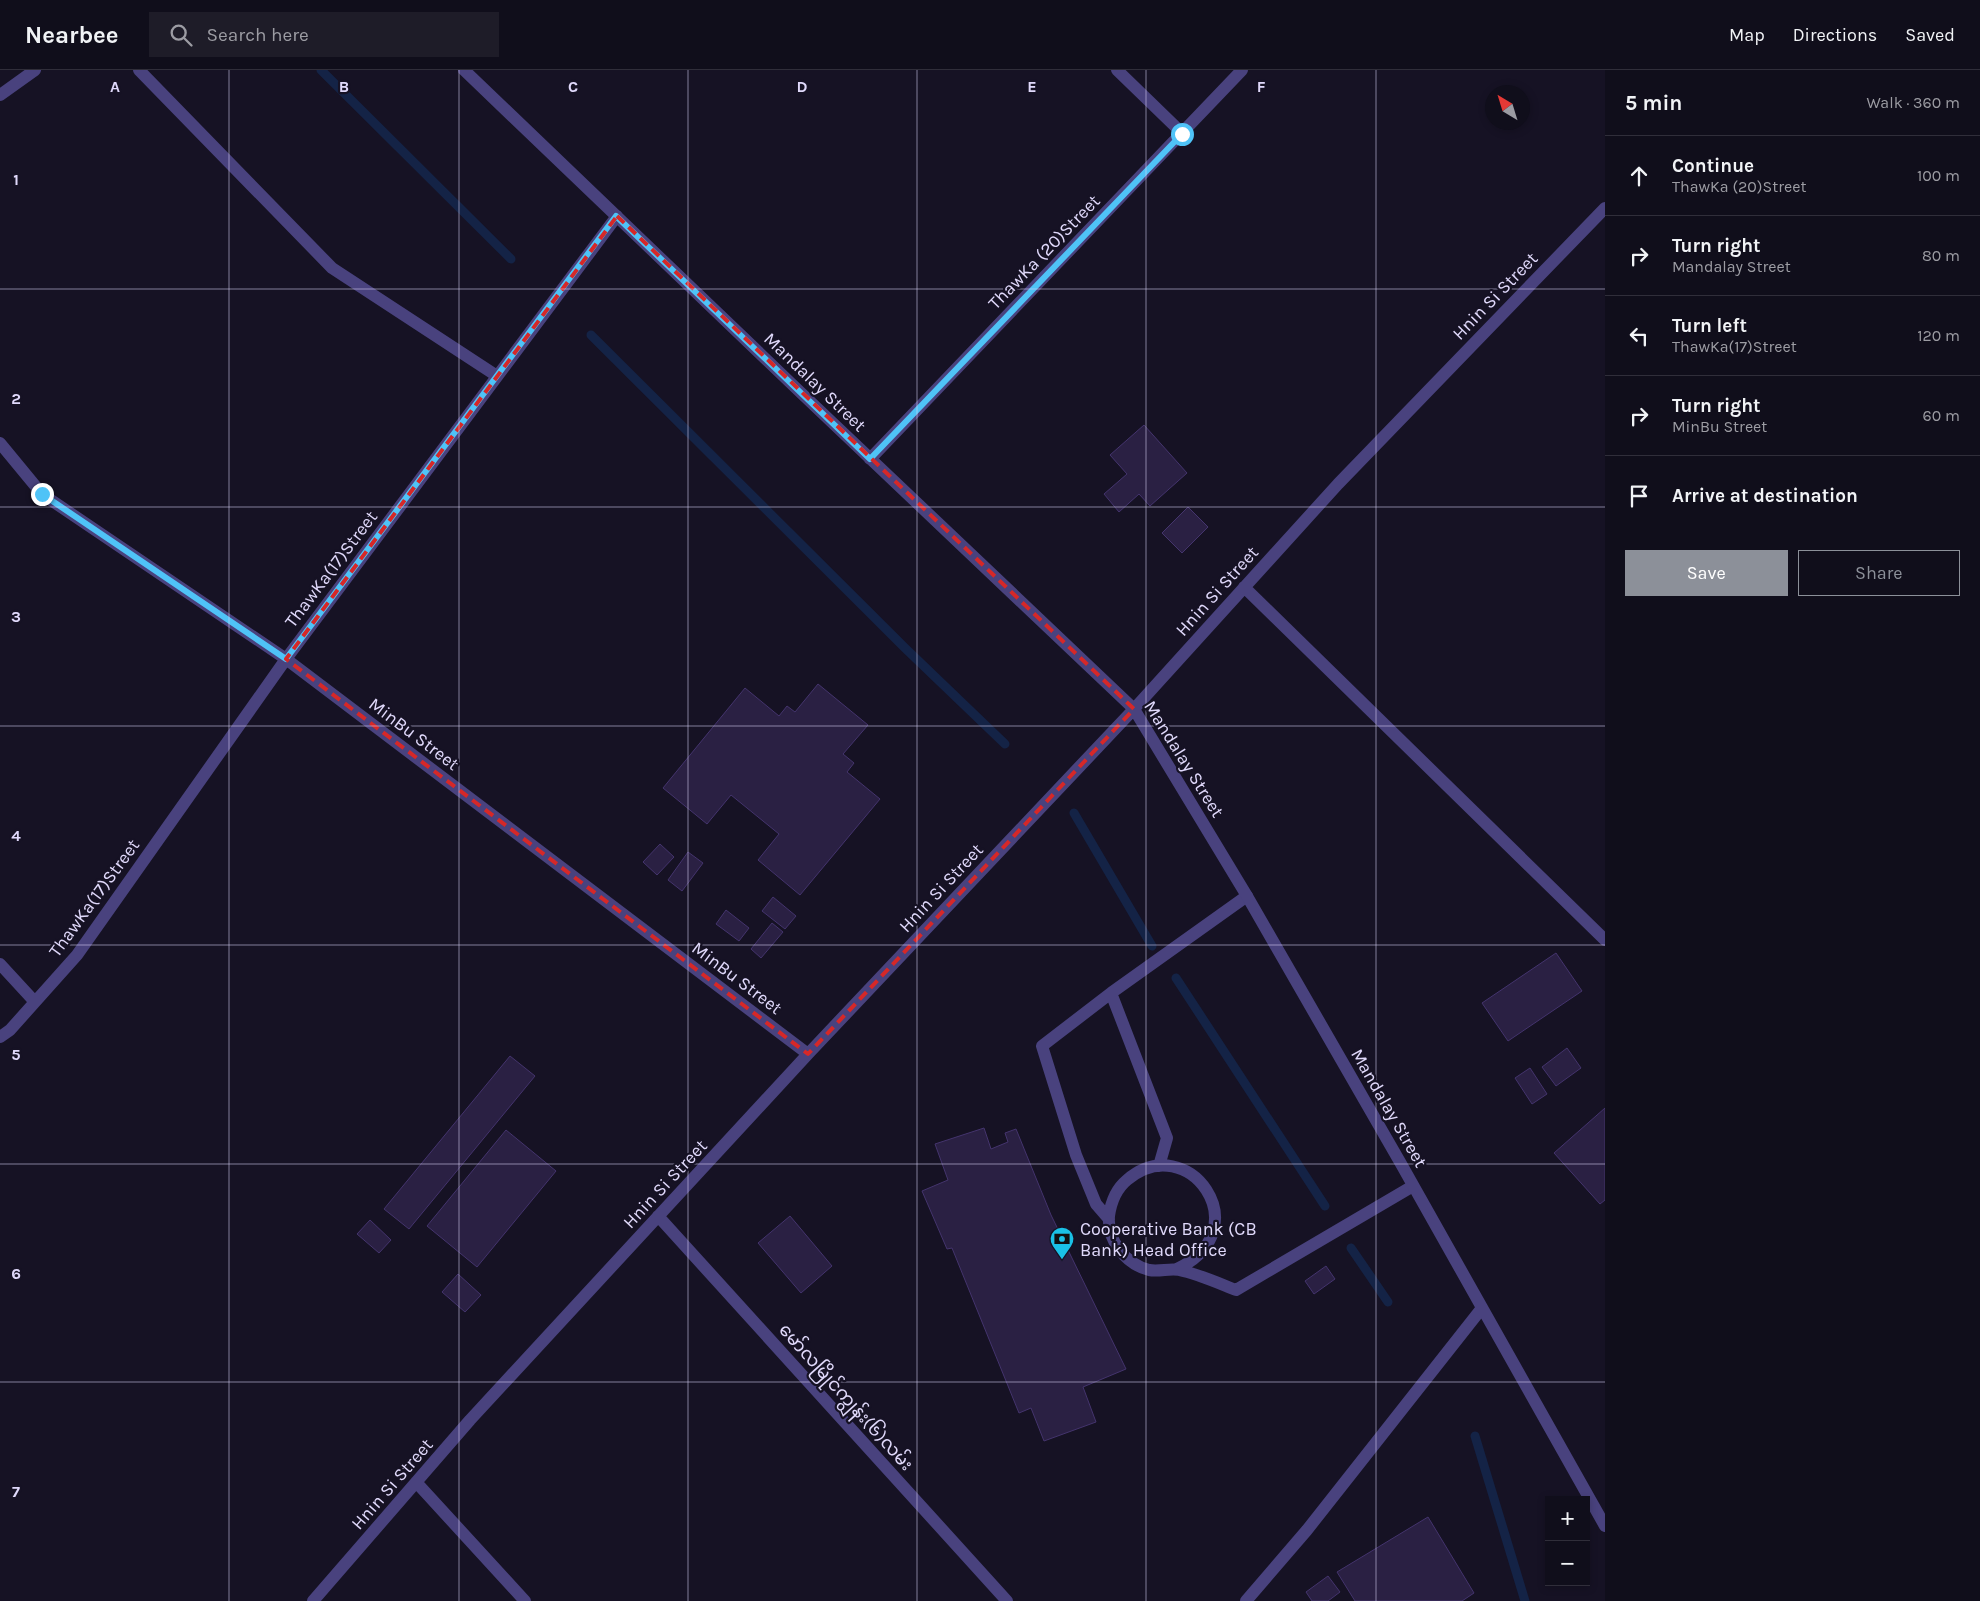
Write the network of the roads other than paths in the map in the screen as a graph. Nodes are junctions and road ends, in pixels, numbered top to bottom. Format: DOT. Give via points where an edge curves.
graph roads {
  1 [pos="35,70"];
  2 [pos="139,70"];
  3 [pos="464,70"];
  4 [pos="1116,70"];
  5 [pos="1242,70"];
  6 [pos="0,96"];
  7 [pos="1182,134"];
  8 [pos="1605,208"];
  9 [pos="616,216"];
  10 [pos="497,376"];
  11 [pos="0,443"];
  12 [pos="870,459"];
  13 [pos="1244,588"];
  14 [pos="286,659"];
  15 [pos="1134,709"];
  16 [pos="1248,896"];
  17 [pos="1605,940"];
  18 [pos="0,964"];
  19 [pos="1111,993"];
  20 [pos="35,1002"];
  21 [pos="0,1037"];
  22 [pos="808,1054"];
  23 [pos="1159,1166"];
  24 [pos="1413,1186"];
  25 [pos="658,1216"];
  26 [pos="1109,1219"];
  27 [pos="1177,1270"];
  28 [pos="1482,1308"];
  29 [pos="416,1482"];
  30 [pos="1605,1526"];
  31 [pos="313,1601"];
  32 [pos="525,1601"];
  33 [pos="1007,1601"];
  34 [pos="1246,1601"];
  1 -- 6 [label="street"];
  2 -- 10 [label="street" via="332,268"];
  3 -- 9 [label="street, Mandalay Street"];
  4 -- 7 [label="street"];
  5 -- 7 [label="street, ThawKa (20)Street"];
  7 -- 12 [label="street, ThawKa (20)Street"];
  8 -- 13 [label="street, Hnin Si Street" via="1338,484"];
  9 -- 10 [label="street, ThawKa(17)Street"];
  9 -- 12 [label="street, Mandalay Street"];
  10 -- 14 [label="street, ThawKa(17)Street"];
  11 -- 14 [label="street, MinBu Street" via="42,494"];
  12 -- 15 [label="street, Mandalay Street"];
  13 -- 15 [label="street, Hnin Si Street"];
  13 -- 17 [label="street"];
  14 -- 20 [label="street, ThawKa(17)Street" via="78,954"];
  14 -- 22 [label="street, MinBu Street"];
  15 -- 16 [label="street, Mandalay Street"];
  15 -- 22 [label="street, Hnin Si Street"];
  16 -- 19 [label="street"];
  16 -- 24 [label="street, Mandalay Street"];
  18 -- 20 [label="street"];
  19 -- 23 [label="street" via="1167,1138"];
  19 -- 26 [label="street" via="1042,1046 1076,1155 1096,1204"];
  20 -- 21 [label="street, ThawKa(17)Street"];
  22 -- 25 [label="street, Hnin Si Street"];
  23 -- 26 [label="street" via="1146,1168 1123,1183 1115,1193"];
  23 -- 27 [label="street" via="1185,1171 1196,1178 1206,1188 1215,1215 1214,1229 1201,1254"];
  24 -- 27 [label="street" via="1236,1290"];
  24 -- 28 [label="street, Mandalay Street"];
  25 -- 29 [label="street, Hnin Si Street"];
  25 -- 33 [label="street, မော်လမြိုင်ကျွန်း(၆)လမ်း"];
  26 -- 27 [label="street" via="1116,1246 1125,1257 1149,1270"];
  28 -- 30 [label="street, Mandalay Street"];
  28 -- 34 [label="street" via="1307,1530"];
  29 -- 31 [label="street, Hnin Si Street"];
  29 -- 32 [label="street"];
}
